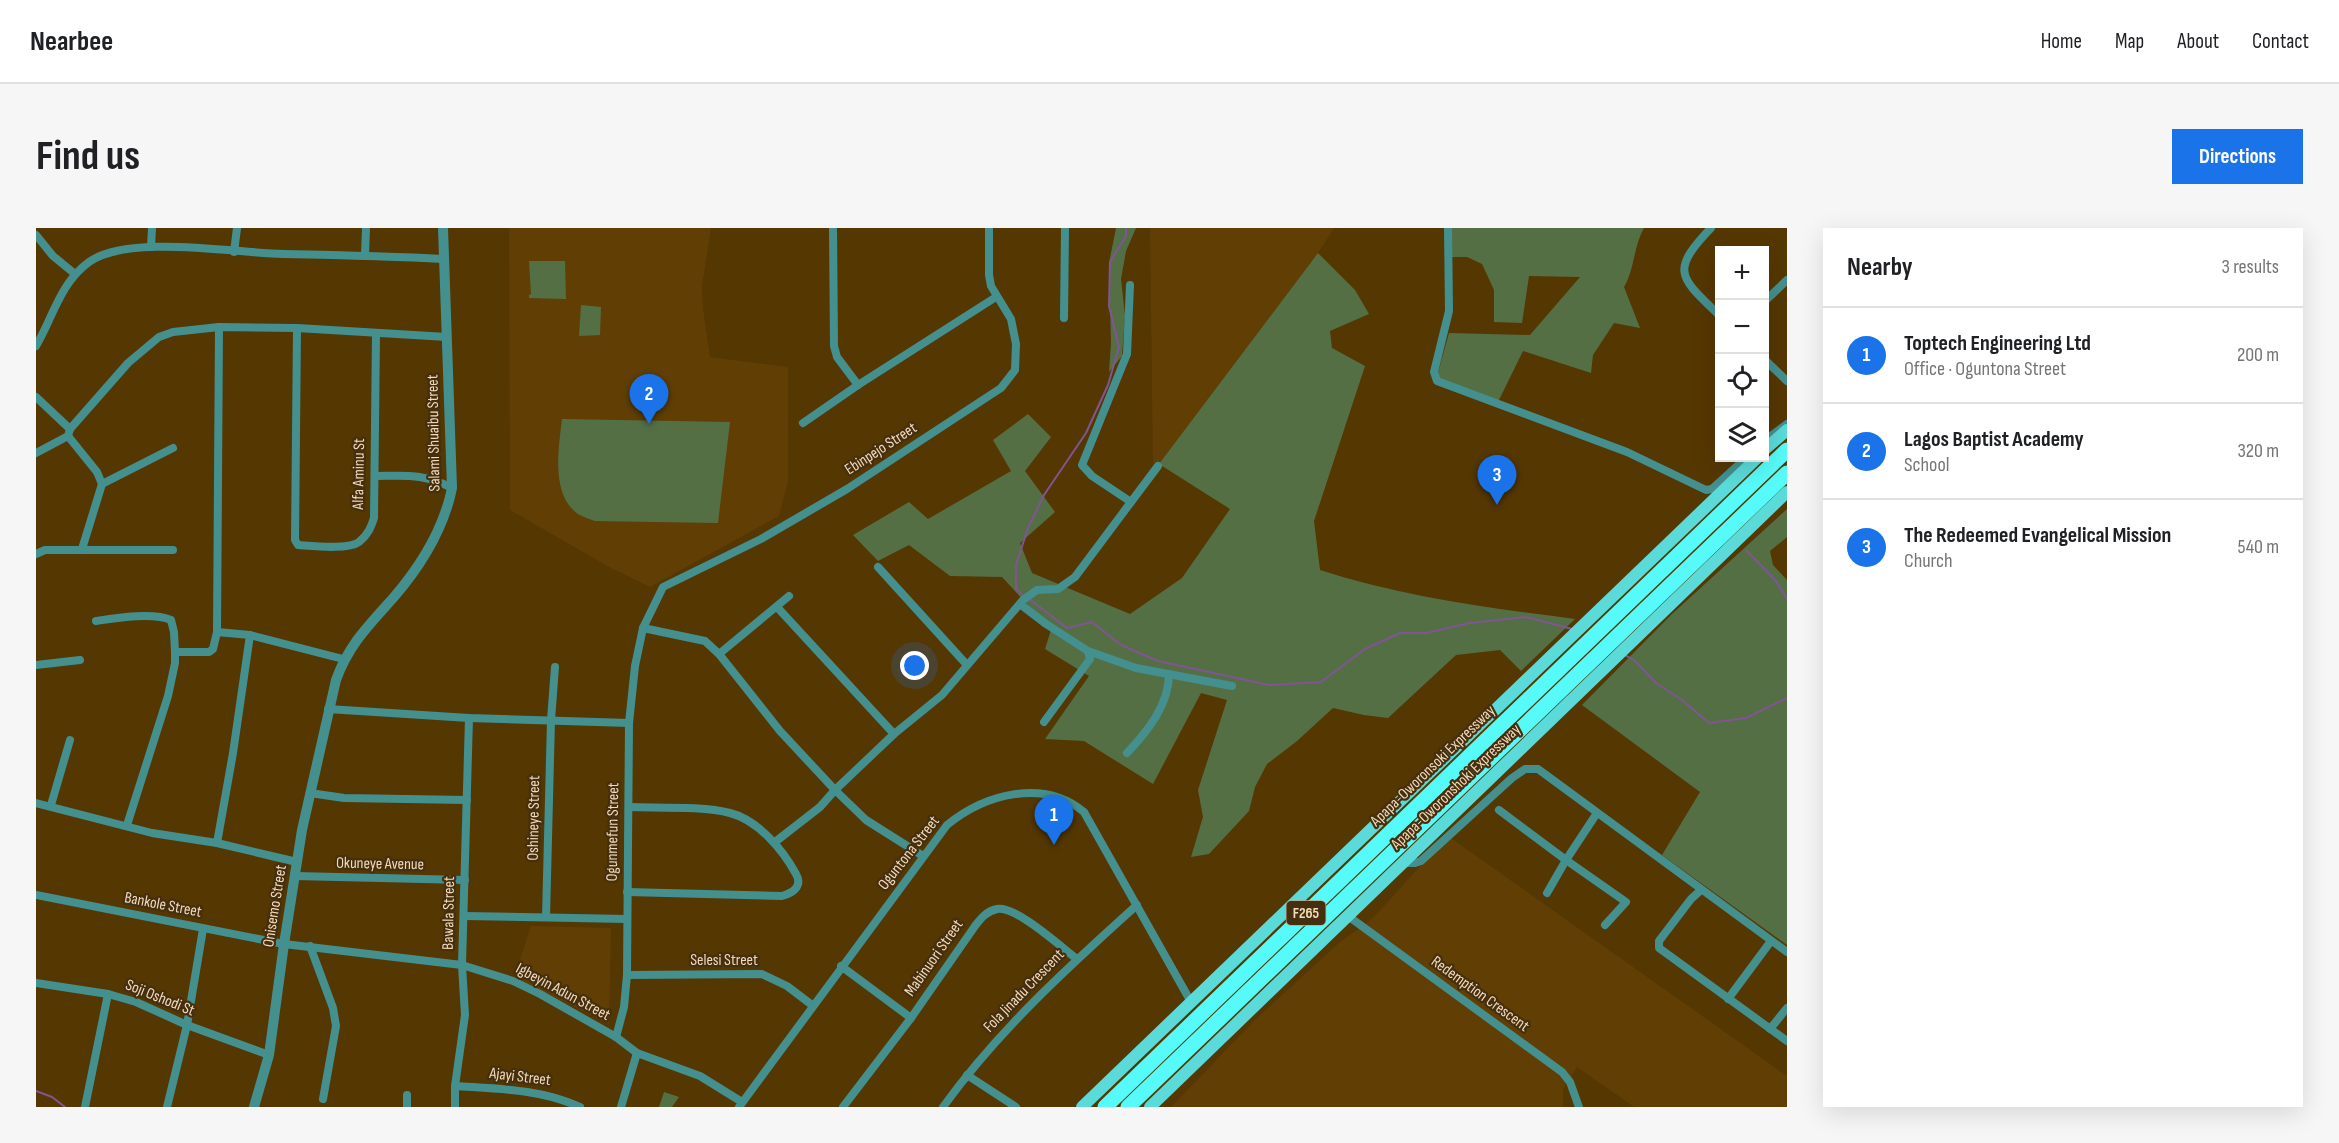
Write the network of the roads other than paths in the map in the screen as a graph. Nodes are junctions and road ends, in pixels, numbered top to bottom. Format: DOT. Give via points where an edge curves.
graph roads {
  1 [pos="152,228"];
  2 [pos="237,228"];
  3 [pos="366,228"];
  4 [pos="443,228"];
  5 [pos="833,228"];
  6 [pos="989,228"];
  7 [pos="1065,228"];
  8 [pos="1448,228"];
  9 [pos="1711,228"];
  10 [pos="36,235"];
  11 [pos="151,247"];
  12 [pos="234,252"];
  13 [pos="365,255"];
  14 [pos="443,259"];
  15 [pos="75,273"];
  16 [pos="1787,280"];
  17 [pos="1130,285"];
  18 [pos="996,297"];
  19 [pos="1766,300"];
  20 [pos="1715,312"];
  21 [pos="1064,318"];
  22 [pos="219,327"];
  23 [pos="297,328"];
  24 [pos="376,334"];
  25 [pos="39,335"];
  26 [pos="447,337"];
  27 [pos="36,346"];
  28 [pos="1769,364"];
  29 [pos="1787,381"];
  30 [pos="858,385"];
  31 [pos="36,397"];
  32 [pos="803,423"];
  33 [pos="1787,424"];
  34 [pos="1787,429"];
  35 [pos="69,433"];
  36 [pos="1779,445"];
  37 [pos="173,448"];
  38 [pos="36,453"];
  39 [pos="1742,462"];
  40 [pos="1753,462"];
  41 [pos="1158,466"];
  42 [pos="1787,473"];
  43 [pos="375,476"];
  44 [pos="102,484"];
  45 [pos="452,488"];
  46 [pos="1787,492"];
  47 [pos="1131,502"];
  48 [pos="82,549"];
  49 [pos="173,550"];
  50 [pos="36,554"];
  51 [pos="878,567"];
  52 [pos="789,596"];
  53 [pos="1022,602"];
  54 [pos="777,607"];
  55 [pos="96,621"];
  56 [pos="643,628"];
  57 [pos="217,632"];
  58 [pos="250,635"];
  59 [pos="1088,651"];
  60 [pos="175,652"];
  61 [pos="719,654"];
  62 [pos="343,659"];
  63 [pos="80,660"];
  64 [pos="36,665"];
  65 [pos="967,665"];
  66 [pos="555,667"];
  67 [pos="1169,674"];
  68 [pos="1232,686"];
  69 [pos="328,710"];
  70 [pos="1502,714"];
  71 [pos="469,718"];
  72 [pos="551,720"];
  73 [pos="1044,722"];
  74 [pos="629,723"];
  75 [pos="894,734"];
  76 [pos="1521,739"];
  77 [pos="70,740"];
  78 [pos="1127,753"];
  79 [pos="835,790"];
  80 [pos="310,793"];
  81 [pos="467,800"];
  82 [pos="36,803"];
  83 [pos="51,805"];
  84 [pos="629,807"];
  85 [pos="1499,810"];
  86 [pos="1597,813"];
  87 [pos="127,825"];
  88 [pos="775,842"];
  89 [pos="217,843"];
  90 [pos="923,856"];
  91 [pos="1566,860"];
  92 [pos="297,862"];
  93 [pos="1403,863"];
  94 [pos="296,876"];
  95 [pos="465,880"];
  96 [pos="1701,890"];
  97 [pos="627,892"];
  98 [pos="1547,892"];
  99 [pos="36,895"];
  100 [pos="1137,905"];
  101 [pos="465,916"];
  102 [pos="546,916"];
  103 [pos="1348,916"];
  104 [pos="627,919"];
  105 [pos="1605,925"];
  106 [pos="203,928"];
  107 [pos="1771,941"];
  108 [pos="284,944"];
  109 [pos="309,946"];
  110 [pos="1787,952"];
  111 [pos="1077,959"];
  112 [pos="462,965"];
  113 [pos="841,966"];
  114 [pos="627,975"];
  115 [pos="36,983"];
  116 [pos="108,994"];
  117 [pos="1728,999"];
  118 [pos="1191,1002"];
  119 [pos="812,1005"];
  120 [pos="1787,1008"];
  121 [pos="911,1018"];
  122 [pos="187,1025"];
  123 [pos="1770,1029"];
  124 [pos="616,1037"];
  125 [pos="1787,1041"];
  126 [pos="637,1053"];
  127 [pos="269,1055"];
  128 [pos="967,1075"];
  129 [pos="455,1086"];
  130 [pos="407,1095"];
  131 [pos="323,1099"];
  132 [pos="741,1105"];
  133 [pos="85,1107"];
  134 [pos="167,1107"];
  135 [pos="254,1107"];
  136 [pos="407,1107"];
  137 [pos="455,1107"];
  138 [pos="579,1107"];
  139 [pos="621,1107"];
  140 [pos="843,1107"];
  141 [pos="943,1107"];
  142 [pos="1016,1107"];
  143 [pos="1082,1107"];
  144 [pos="1105,1107"];
  145 [pos="1128,1107"];
  146 [pos="1150,1107"];
  147 [pos="1579,1107"];
  1 -- 11 [label="street"];
  2 -- 12 [label="street"];
  3 -- 13 [label="street"];
  4 -- 14 [label="street, Salami Shuaibu Street"];
  5 -- 30 [label="street" via="834,346 837,357"];
  6 -- 18 [label="street, Ebinpejo Street" via="988,275"];
  7 -- 21 [label="street"];
  8 -- 39 [label="street" via="1449,311 1434,372 1437,381 1627,452 1706,490"];
  9 -- 20 [label="street" via="1692,248 1684,271 1691,287"];
  10 -- 15 [label="street" via="53,256"];
  11 -- 12 [label="street"];
  11 -- 15 [label="street" via="91,260"];
  12 -- 13 [label="street"];
  13 -- 14 [label="street"];
  14 -- 26 [label="street, Salami Shuaibu Street"];
  15 -- 25 [label="street"];
  16 -- 19 [label="street"];
  17 -- 47 [label="street" via="1127,354 1082,465"];
  18 -- 30 [label="street"];
  18 -- 56 [label="street, Ebinpejo Street" via="1011,319 1016,344 1015,370 1001,388 847,489 761,539 667,584"];
  22 -- 23 [label="street"];
  22 -- 35 [label="street" via="159,337 128,363"];
  22 -- 57 [label="street"];
  23 -- 24 [label="street"];
  23 -- 43 [label="street, Alfa Aminu St" via="298,545 358,543 368,533 374,518"];
  24 -- 26 [label="street"];
  24 -- 43 [label="street, Alfa Aminu St"];
  25 -- 27 [label="street"];
  26 -- 45 [label="street, Salami Shuaibu Street"];
  28 -- 29 [label="street"];
  30 -- 32 [label="street"];
  31 -- 35 [label="street"];
  33 -- 36 [label="street"];
  34 -- 36 [label="main road"];
  35 -- 38 [label="street"];
  35 -- 44 [label="street"];
  36 -- 70 [label="highway, Apapa-Oworonsoki Expressway / F265"];
  37 -- 44 [label="street"];
  40 -- 70 [label="main road, Apapa-Oworonshoki Expressway"];
  41 -- 47 [label="street"];
  42 -- 76 [label="highway, Apapa-Oworonsoki Expressway / F265"];
  43 -- 45 [label="street" via="434,478"];
  44 -- 48 [label="street"];
  45 -- 62 [label="street, Salami Shuaibu Street" via="447,510 428,552"];
  46 -- 76 [label="main road, Apapa-Oworonshoki Expressway"];
  47 -- 53 [label="street" via="1075,577 1058,588 1037,590"];
  48 -- 49 [label="street"];
  48 -- 50 [label="street" via="45,550"];
  51 -- 65 [label="street"];
  52 -- 54 [label="street"];
  53 -- 59 [label="street" via="1046,624"];
  53 -- 65 [label="street"];
  54 -- 61 [label="street"];
  54 -- 75 [label="street"];
  55 -- 60 [label="street" via="164,617 171,620"];
  56 -- 61 [label="street" via="705,641"];
  56 -- 74 [label="street, Ogunmefun Street" via="634,666"];
  57 -- 58 [label="street"];
  57 -- 60 [label="street" via="209,652"];
  58 -- 62 [label="street"];
  58 -- 89 [label="street"];
  59 -- 67 [label="street" via="1136,668"];
  59 -- 73 [label="street" via="1090,659"];
  60 -- 87 [label="street" via="168,696"];
  61 -- 79 [label="street" via="780,731"];
  62 -- 69 [label="street, Salami Shuaibu Street"];
  63 -- 64 [label="street"];
  65 -- 75 [label="street" via="942,695"];
  66 -- 72 [label="street, Oshineye Street"];
  67 -- 68 [label="street"];
  67 -- 78 [label="street" via="1161,706 1146,733"];
  69 -- 71 [label="street"];
  69 -- 80 [label="street, Onisemo Street"];
  70 -- 118 [label="main road, Apapa-Oworonsoki Expressway"];
  70 -- 144 [label="highway, Apapa-Oworonsoki Expressway / F265"];
  71 -- 72 [label="street"];
  71 -- 81 [label="street, Bawala Street"];
  72 -- 74 [label="street"];
  72 -- 102 [label="street, Oshineye Street"];
  74 -- 84 [label="street, Ogunmefun Street"];
  75 -- 79 [label="street"];
  76 -- 93 [label="main road, Apapa-Oworonshoki Expressway"];
  76 -- 145 [label="highway, Apapa-Oworonsoki Expressway / F265"];
  77 -- 83 [label="street"];
  79 -- 88 [label="street" via="820,807"];
  79 -- 90 [label="street" via="866,820"];
  80 -- 81 [label="street" via="344,798"];
  80 -- 92 [label="street, Onisemo Street"];
  81 -- 95 [label="street, Bawala Street"];
  82 -- 83 [label="street"];
  83 -- 87 [label="street"];
  84 -- 88 [label="street" via="731,813"];
  84 -- 97 [label="street, Ogunmefun Street"];
  85 -- 91 [label="street"];
  86 -- 91 [label="street"];
  86 -- 93 [label="street" via="1538,769 1525,769 1420,861"];
  86 -- 96 [label="street"];
  87 -- 89 [label="street"];
  88 -- 97 [label="street" via="798,877 795,890 789,894"];
  89 -- 92 [label="street"];
  90 -- 100 [label="street, Oguntona Street" via="947,825 976,806 1012,795 1052,795 1084,812"];
  90 -- 113 [label="street, Oguntona Street"];
  91 -- 98 [label="street"];
  91 -- 105 [label="street" via="1626,902"];
  92 -- 94 [label="street, Onisemo Street"];
  93 -- 103 [label="main road, Apapa-Oworonshoki Expressway"];
  94 -- 95 [label="street, Okuneye Avenue"];
  94 -- 108 [label="street, Onisemo Street"];
  95 -- 101 [label="street, Bawala Street"];
  96 -- 107 [label="street"];
  96 -- 117 [label="street" via="1659,946"];
  97 -- 104 [label="street, Ogunmefun Street"];
  99 -- 106 [label="street, Bankole Street"];
  100 -- 111 [label="street, Fola Jinadu Crescent"];
  100 -- 118 [label="street, Oguntona Street"];
  101 -- 102 [label="street"];
  101 -- 112 [label="street, Bawala Street"];
  102 -- 104 [label="street"];
  103 -- 146 [label="main road, Apapa-Oworonshoki Expressway"];
  103 -- 147 [label="street, Redemption Crescent" via="1562,1072"];
  104 -- 114 [label="street, Ogunmefun Street"];
  106 -- 108 [label="street, Bankole Street"];
  106 -- 122 [label="street"];
  107 -- 110 [label="street"];
  107 -- 117 [label="street"];
  108 -- 109 [label="street, Igbeyin Adun Street"];
  108 -- 127 [label="street, Onisemo Street"];
  109 -- 112 [label="street, Igbeyin Adun Street"];
  109 -- 131 [label="street" via="336,1026"];
  111 -- 121 [label="street, Mabinuori Street" via="1015,913 995,909 975,926"];
  111 -- 128 [label="street, Fola Jinadu Crescent"];
  112 -- 124 [label="street, Igbeyin Adun Street" via="522,985"];
  112 -- 129 [label="street, Bawala Street" via="465,1015"];
  113 -- 119 [label="street, Oguntona Street"];
  113 -- 121 [label="street"];
  114 -- 119 [label="street, Selesi Street" via="762,974 781,982"];
  114 -- 124 [label="street, Ogunmefun Street"];
  115 -- 116 [label="street, Soji Oshodi St"];
  116 -- 122 [label="street, Soji Oshodi St"];
  116 -- 133 [label="street"];
  117 -- 123 [label="street"];
  118 -- 143 [label="main road, Apapa-Oworonsoki Expressway"];
  119 -- 132 [label="street, Oguntona Street"];
  120 -- 123 [label="street"];
  121 -- 140 [label="street, Mabinuori Street"];
  122 -- 127 [label="street, Soji Oshodi St"];
  122 -- 134 [label="street"];
  123 -- 125 [label="street"];
  124 -- 126 [label="street, Igbeyin Adun Street"];
  126 -- 132 [label="street, Igbeyin Adun Street" via="700,1076"];
  126 -- 139 [label="street"];
  127 -- 135 [label="street, Onisemo Street"];
  128 -- 141 [label="street, Fola Jinadu Crescent"];
  128 -- 142 [label="street"];
  129 -- 137 [label="street, Bawala Street"];
  129 -- 138 [label="street, Ajayi Street" via="556,1096"];
  130 -- 136 [label="street"];
}
